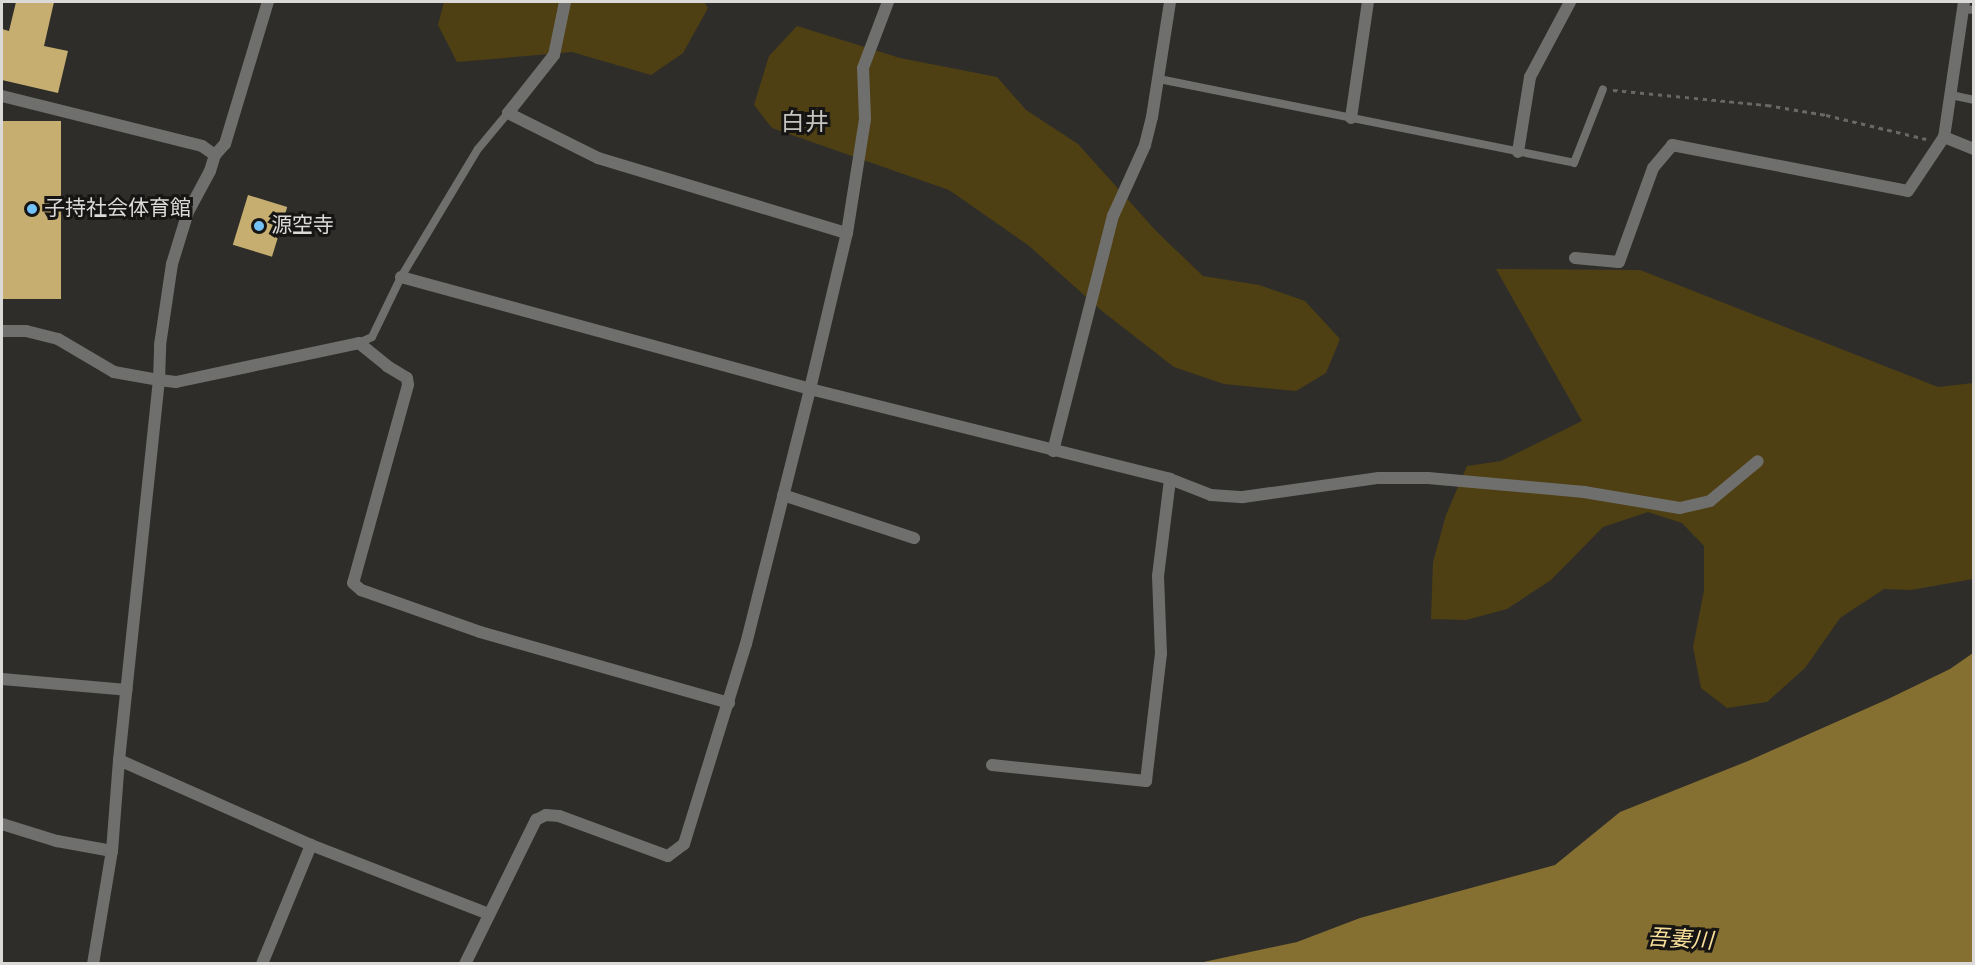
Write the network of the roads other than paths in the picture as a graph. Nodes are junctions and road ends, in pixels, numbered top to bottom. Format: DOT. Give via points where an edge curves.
graph roads {
  1 [pos="268,2"];
  2 [pos="565,2"];
  3 [pos="888,2"];
  4 [pos="1170,2"];
  5 [pos="1368,2"];
  6 [pos="1570,2"];
  7 [pos="1967,7"];
  8 [pos="1159,79"];
  9 [pos="1603,89"];
  10 [pos="1951,95"];
  11 [pos="2,96"];
  12 [pos="1974,100"];
  13 [pos="508,113"];
  14 [pos="1351,118"];
  15 [pos="1944,137"];
  16 [pos="1974,148"];
  17 [pos="1518,152"];
  18 [pos="214,154"];
  19 [pos="847,233"];
  20 [pos="1575,258"];
  21 [pos="401,277"];
  22 [pos="2,331"];
  23 [pos="359,344"];
  24 [pos="159,380"];
  25 [pos="810,389"];
  26 [pos="1053,451"];
  27 [pos="1758,461"];
  28 [pos="1170,479"];
  29 [pos="783,495"];
  30 [pos="914,538"];
  31 [pos="2,679"];
  32 [pos="128,690"];
  33 [pos="729,703"];
  34 [pos="119,760"];
  35 [pos="992,765"];
  36 [pos="2,824"];
  37 [pos="311,845"];
  38 [pos="112,851"];
  39 [pos="489,914"];
  40 [pos="93,963"];
  41 [pos="262,963"];
  42 [pos="465,963"];
  1 -- 18 [label="street" via="225,144"];
  2 -- 13 [label="street" via="554,55"];
  3 -- 19 [label="street" via="863,68 865,119"];
  4 -- 8 [label="street"];
  5 -- 14 [label="street"];
  6 -- 17 [label="street" via="1530,77"];
  7 -- 10 [label="street"];
  8 -- 14 [label="lane"];
  8 -- 26 [label="street" via="1145,145 1113,216"];
  9 -- 17 [label="lane" via="1574,163"];
  10 -- 12 [label="lane"];
  10 -- 15 [label="street"];
  11 -- 18 [label="street" via="202,146"];
  13 -- 19 [label="street" via="598,158"];
  13 -- 21 [label="lane" via="478,149"];
  14 -- 17 [label="lane"];
  15 -- 16 [label="street"];
  15 -- 20 [label="street" via="1908,191 1672,145 1653,168 1619,262"];
  18 -- 24 [label="street" via="210,171 188,212 172,264"];
  19 -- 25 [label="street"];
  21 -- 23 [label="lane" via="372,337"];
  21 -- 25 [label="street"];
  22 -- 24 [label="street" via="26,331 58,339 114,372"];
  23 -- 24 [label="street" via="176,382"];
  23 -- 33 [label="street" via="407,378 408,385 353,583 361,590 480,632"];
  24 -- 32 [label="street"];
  25 -- 26 [label="street"];
  25 -- 29 [label="street"];
  26 -- 28 [label="street"];
  27 -- 28 [label="street" via="1710,501 1680,508 1584,492 1428,478 1379,478 1243,497 1211,495"];
  28 -- 35 [label="street" via="1158,576 1161,654 1146,781"];
  29 -- 30 [label="street"];
  29 -- 33 [label="street"];
  31 -- 32 [label="street"];
  32 -- 34 [label="street"];
  33 -- 39 [label="street" via="684,844 668,855 559,816 546,815 536,820"];
  34 -- 37 [label="street"];
  34 -- 38 [label="street"];
  36 -- 38 [label="street" via="57,841"];
  37 -- 39 [label="street"];
  37 -- 41 [label="street"];
  38 -- 40 [label="street"];
  39 -- 42 [label="street"];
}
